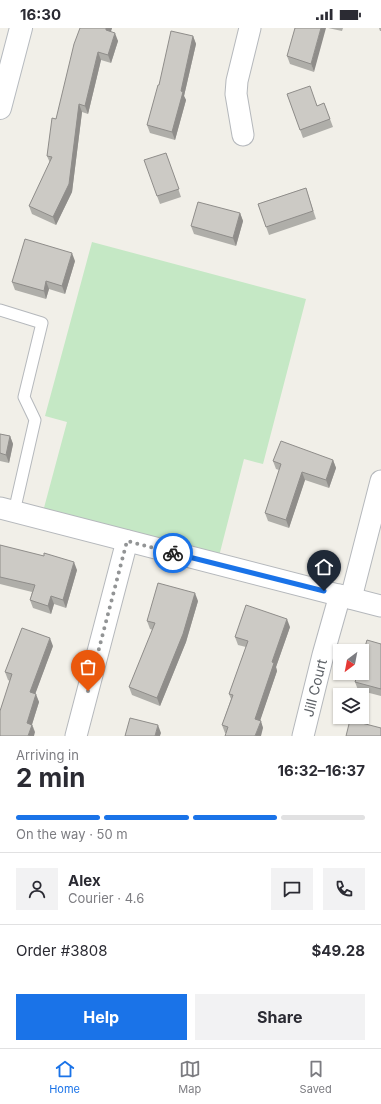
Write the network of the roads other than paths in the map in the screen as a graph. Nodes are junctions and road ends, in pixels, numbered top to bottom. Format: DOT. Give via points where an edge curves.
graph roads {
  1 [pos="21,28"];
  2 [pos="250,28"];
  3 [pos="0,108"];
  4 [pos="243,136"];
  5 [pos="0,310"];
  6 [pos="381,481"];
  7 [pos="7,510"];
  8 [pos="127,541"];
  9 [pos="346,596"];
  10 [pos="381,606"];
  11 [pos="76,736"];
  12 [pos="303,736"];
  1 -- 3 [label="main road"];
  2 -- 4 [label="street" via="236,94"];
  5 -- 7 [label="lane" via="42,323 24,397 36,420"];
  6 -- 9 [label="street, Jill Court"];
  7 -- 8 [label="street"];
  8 -- 9 [label="street"];
  8 -- 11 [label="street"];
  9 -- 10 [label="street"];
  9 -- 12 [label="street, Jill Court" via="323,655"];
}
